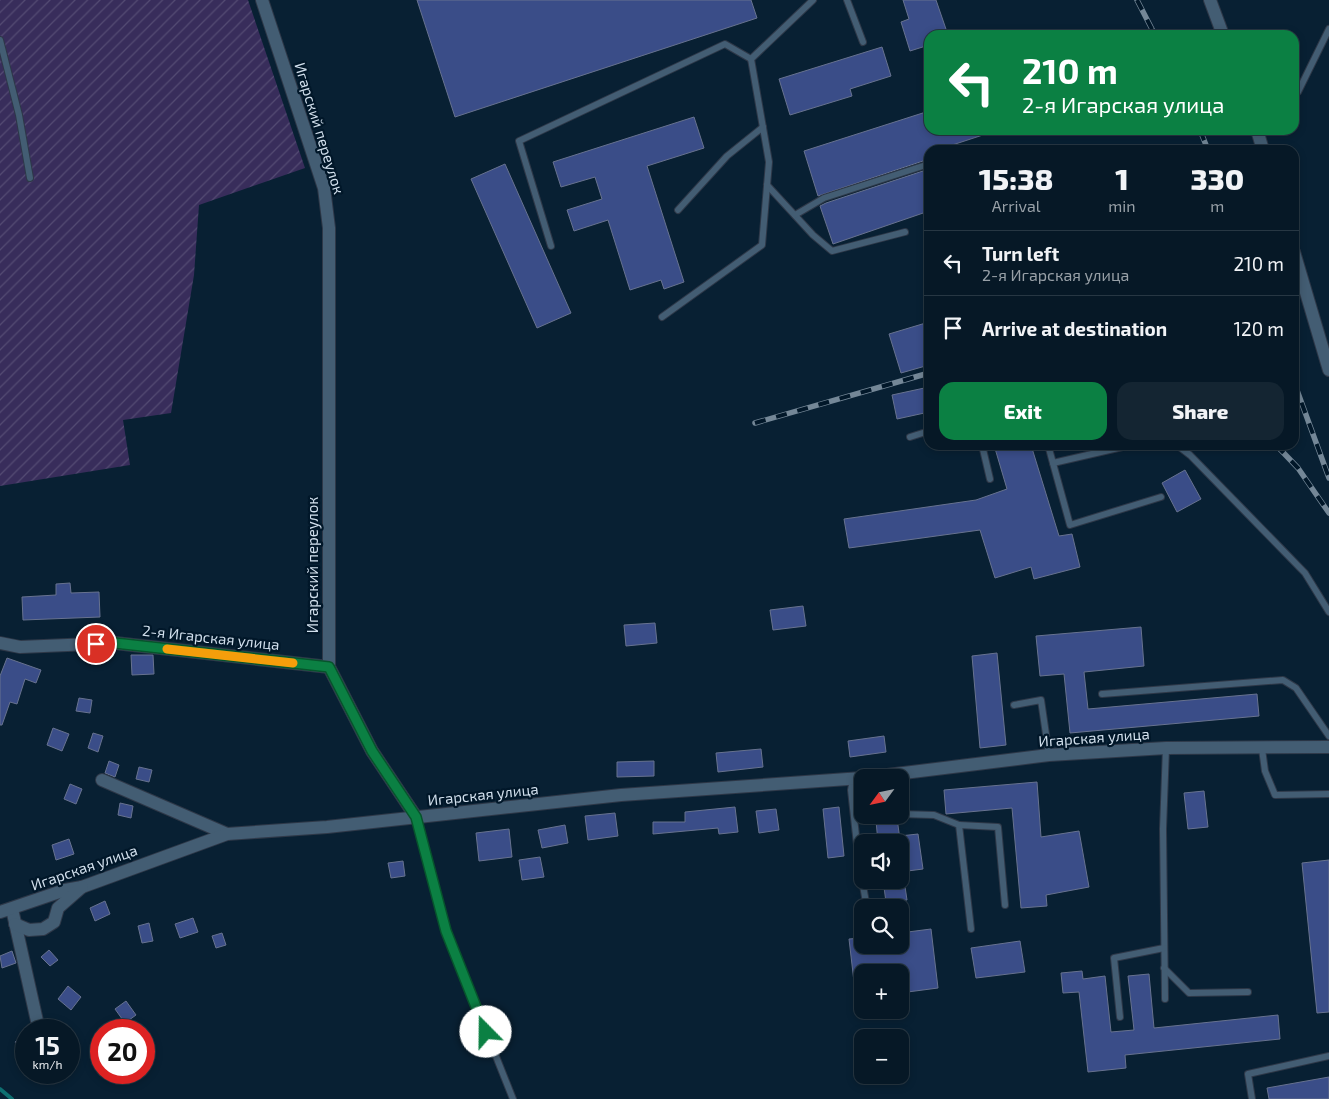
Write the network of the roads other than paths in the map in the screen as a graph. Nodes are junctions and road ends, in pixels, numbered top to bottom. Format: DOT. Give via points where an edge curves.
graph roads {
  1 [pos="262,0"];
  2 [pos="813,0"];
  3 [pos="847,0"];
  4 [pos="1210,0"];
  5 [pos="1329,29"];
  6 [pos="1221,30"];
  7 [pos="0,40"];
  8 [pos="863,42"];
  9 [pos="751,59"];
  10 [pos="1299,90"];
  11 [pos="763,127"];
  12 [pos="924,166"];
  13 [pos="30,178"];
  14 [pos="767,185"];
  15 [pos="678,210"];
  16 [pos="795,215"];
  17 [pos="905,232"];
  18 [pos="551,246"];
  19 [pos="1299,269"];
  20 [pos="662,318"];
  21 [pos="1329,370"];
  22 [pos="924,433"];
  23 [pos="910,437"];
  24 [pos="983,450"];
  25 [pos="1049,450"];
  26 [pos="1109,450"];
  27 [pos="1184,450"];
  28 [pos="1053,463"];
  29 [pos="990,479"];
  30 [pos="1162,498"];
  31 [pos="1329,612"];
  32 [pos="0,643"];
  33 [pos="329,667"];
  34 [pos="1102,694"];
  35 [pos="1014,705"];
  36 [pos="1329,736"];
  37 [pos="1329,747"];
  38 [pos="1166,748"];
  39 [pos="1262,749"];
  40 [pos="1049,755"];
  41 [pos="909,772"];
  42 [pos="854,778"];
  43 [pos="102,780"];
  44 [pos="854,786"];
  45 [pos="1329,794"];
  46 [pos="854,813"];
  47 [pos="909,814"];
  48 [pos="416,817"];
  49 [pos="855,824"];
  50 [pos="959,825"];
  51 [pos="227,834"];
  52 [pos="82,887"];
  53 [pos="865,899"];
  54 [pos="1005,905"];
  55 [pos="6,910"];
  56 [pos="15,924"];
  57 [pos="971,929"];
  58 [pos="1164,948"];
  59 [pos="1164,968"];
  60 [pos="1248,992"];
  61 [pos="1165,1000"];
  62 [pos="1120,1017"];
  63 [pos="37,1019"];
  64 [pos="1329,1056"];
  65 [pos="513,1099"];
  66 [pos="1252,1099"];
  1 -- 33 [label="street, Игарский переулок" via="324,188 329,228"];
  2 -- 9 [label="lane"];
  3 -- 8 [label="lane"];
  4 -- 6 [label="street"];
  5 -- 10 [label="lane"];
  7 -- 13 [label="lane" via="19,115"];
  9 -- 11 [label="lane"];
  9 -- 18 [label="lane" via="725,44 520,141"];
  11 -- 14 [label="lane" via="769,162"];
  11 -- 15 [label="lane" via="727,156"];
  12 -- 16 [label="lane" via="824,198"];
  14 -- 16 [label="lane"];
  14 -- 20 [label="lane" via="762,246"];
  16 -- 17 [label="lane" via="832,251"];
  19 -- 21 [label="street"];
  22 -- 23 [label="lane"];
  24 -- 29 [label="lane"];
  25 -- 28 [label="lane"];
  26 -- 28 [label="lane"];
  27 -- 31 [label="lane" via="1305,573"];
  28 -- 30 [label="lane" via="1070,525"];
  32 -- 33 [label="street, 2-я Игарская улица" via="20,647 115,643"];
  33 -- 48 [label="street, Игарский переулок" via="372,751"];
  34 -- 36 [label="lane" via="1283,680 1296,688"];
  35 -- 40 [label="lane" via="1041,700"];
  37 -- 39 [label="street, Игарская улица"];
  38 -- 39 [label="street, Игарская улица"];
  38 -- 40 [label="street, Игарская улица"];
  38 -- 58 [label="lane"];
  39 -- 45 [label="lane" via="1265,771 1275,795"];
  40 -- 41 [label="street, Игарская улица"];
  42 -- 48 [label="street, Игарская улица" via="621,795"];
  43 -- 51 [label="street"];
  44 -- 46 [label="lane" via="851,790"];
  47 -- 50 [label="lane" via="934,814"];
  48 -- 51 [label="street, Игарская улица"];
  48 -- 65 [label="lane, Игарский переулок" via="446,931"];
  49 -- 53 [label="lane"];
  50 -- 54 [label="lane" via="998,827"];
  50 -- 57 [label="lane"];
  51 -- 52 [label="street, Игарская улица"];
  52 -- 55 [label="street, Игарская улица"];
  52 -- 56 [label="street" via="58,908 54,922 43,929 29,930"];
  55 -- 56 [label="street"];
  56 -- 63 [label="street"];
  58 -- 59 [label="lane"];
  58 -- 62 [label="lane" via="1114,958"];
  59 -- 60 [label="lane" via="1190,993"];
  59 -- 61 [label="lane"];
  64 -- 66 [label="lane" via="1248,1074"];
}
